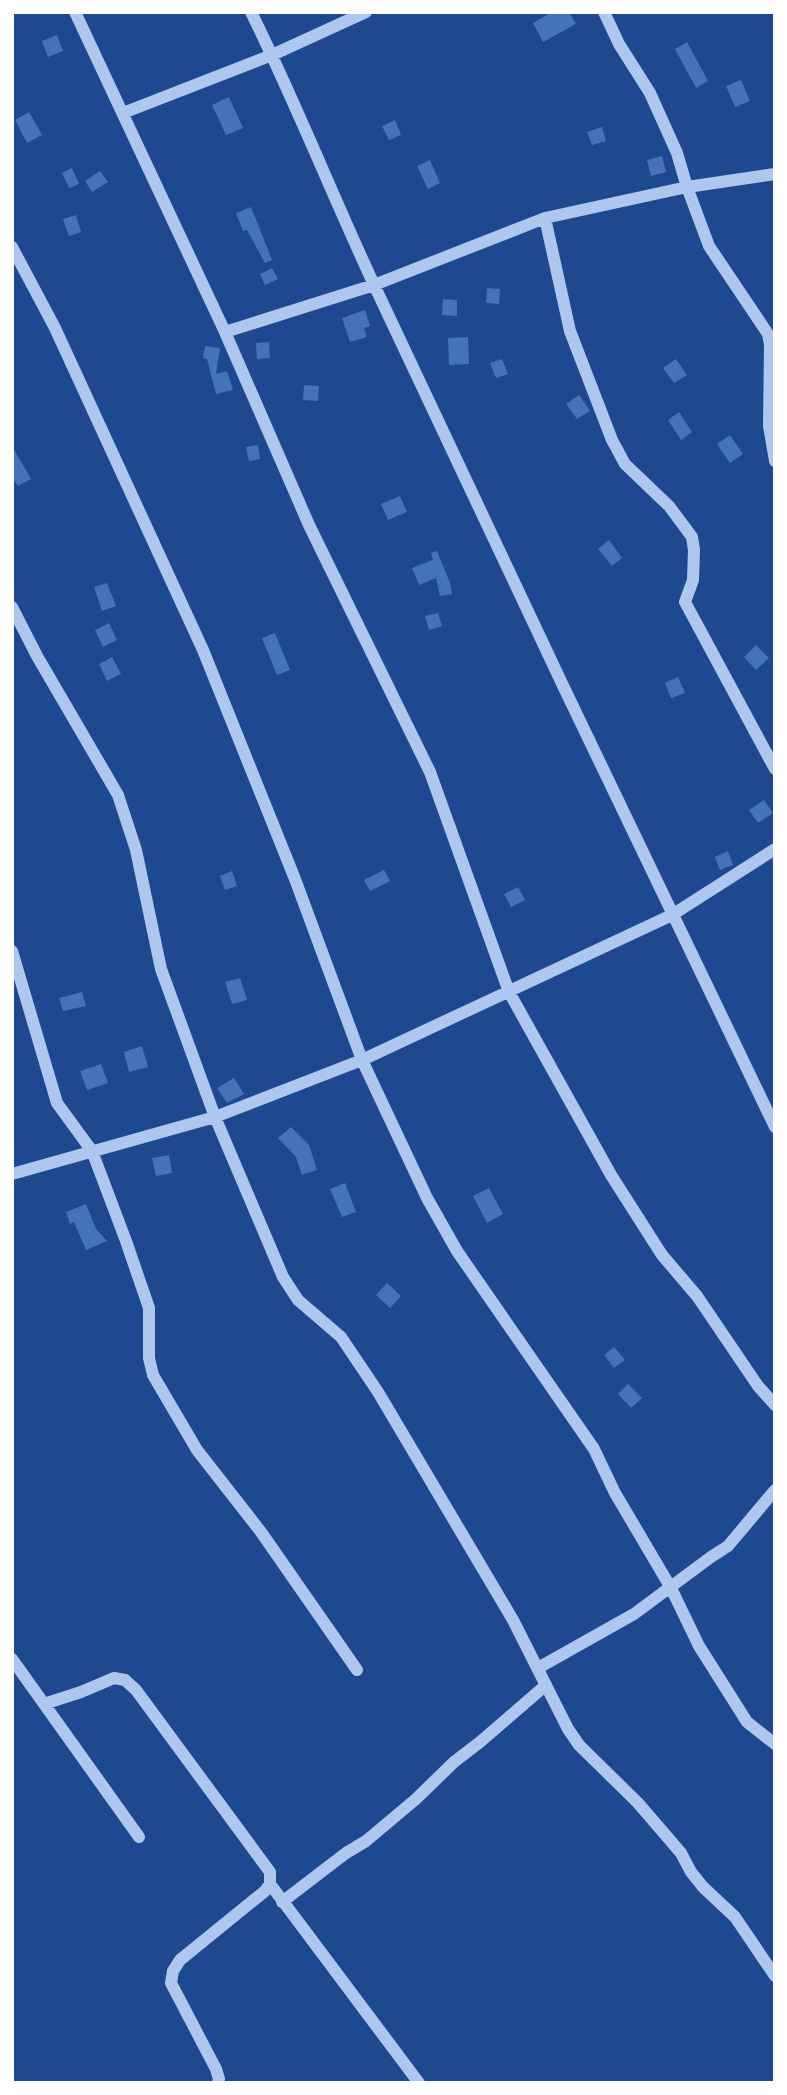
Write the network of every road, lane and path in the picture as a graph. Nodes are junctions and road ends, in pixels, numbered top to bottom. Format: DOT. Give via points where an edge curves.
graph roads {
  1 [pos="75,12"];
  2 [pos="251,12"];
  3 [pos="366,12"];
  4 [pos="604,12"];
  5 [pos="272,55"];
  6 [pos="123,113"];
  7 [pos="775,174"];
  8 [pos="687,187"];
  9 [pos="545,218"];
  10 [pos="12,247"];
  11 [pos="374,285"];
  12 [pos="225,332"];
  13 [pos="775,461"];
  14 [pos="12,607"];
  15 [pos="775,769"];
  16 [pos="775,849"];
  17 [pos="672,915"];
  18 [pos="12,951"];
  19 [pos="509,992"];
  20 [pos="362,1060"];
  21 [pos="215,1117"];
  22 [pos="775,1127"];
  23 [pos="92,1151"];
  24 [pos="12,1174"];
  25 [pos="775,1405"];
  26 [pos="775,1490"];
  27 [pos="671,1588"];
  28 [pos="12,1659"];
  29 [pos="538,1668"];
  30 [pos="357,1670"];
  31 [pos="546,1685"];
  32 [pos="44,1704"];
  33 [pos="775,1744"];
  34 [pos="139,1836"];
  35 [pos="270,1884"];
  36 [pos="282,1902"];
  37 [pos="775,1976"];
  38 [pos="218,2083"];
  39 [pos="419,2083"];
  1 -- 6 [label="street"];
  2 -- 5 [label="street"];
  3 -- 5 [label="street"];
  4 -- 8 [label="street" via="650,93"];
  5 -- 6 [label="street"];
  5 -- 11 [label="street"];
  6 -- 12 [label="street"];
  7 -- 8 [label="street"];
  8 -- 9 [label="street"];
  8 -- 13 [label="street" via="709,246 768,334 769,426"];
  9 -- 11 [label="street"];
  9 -- 15 [label="street" via="570,331 612,440 625,464 669,506 692,537 693,580 685,602"];
  10 -- 20 [label="street" via="55,328 203,650"];
  11 -- 12 [label="street"];
  11 -- 17 [label="street"];
  12 -- 19 [label="street" via="309,525 430,772"];
  14 -- 21 [label="street" via="118,795 136,850 161,969"];
  16 -- 17 [label="street"];
  17 -- 19 [label="street"];
  17 -- 22 [label="street"];
  18 -- 23 [label="street" via="57,1103"];
  19 -- 20 [label="street"];
  19 -- 25 [label="street" via="611,1175 662,1255"];
  20 -- 21 [label="street"];
  20 -- 27 [label="street" via="457,1251 594,1449"];
  21 -- 23 [label="street"];
  21 -- 29 [label="street" via="283,1277 298,1300 341,1338 378,1392"];
  23 -- 24 [label="street"];
  23 -- 30 [label="street" via="149,1308 153,1375 197,1450 261,1532"];
  26 -- 27 [label="street" via="728,1546"];
  27 -- 29 [label="street"];
  27 -- 33 [label="street" via="699,1646 747,1722"];
  28 -- 32 [label="street"];
  29 -- 31 [label="street"];
  31 -- 36 [label="street" via="366,1841"];
  31 -- 37 [label="street" via="579,1745 681,1853 703,1887 735,1917"];
  32 -- 34 [label="street"];
  32 -- 35 [label="street" via="114,1678 125,1680 270,1872"];
  35 -- 36 [label="street"];
  35 -- 38 [label="street" via="180,1960 173,1971 171,1983 216,2069"];
  36 -- 39 [label="street"];
}
